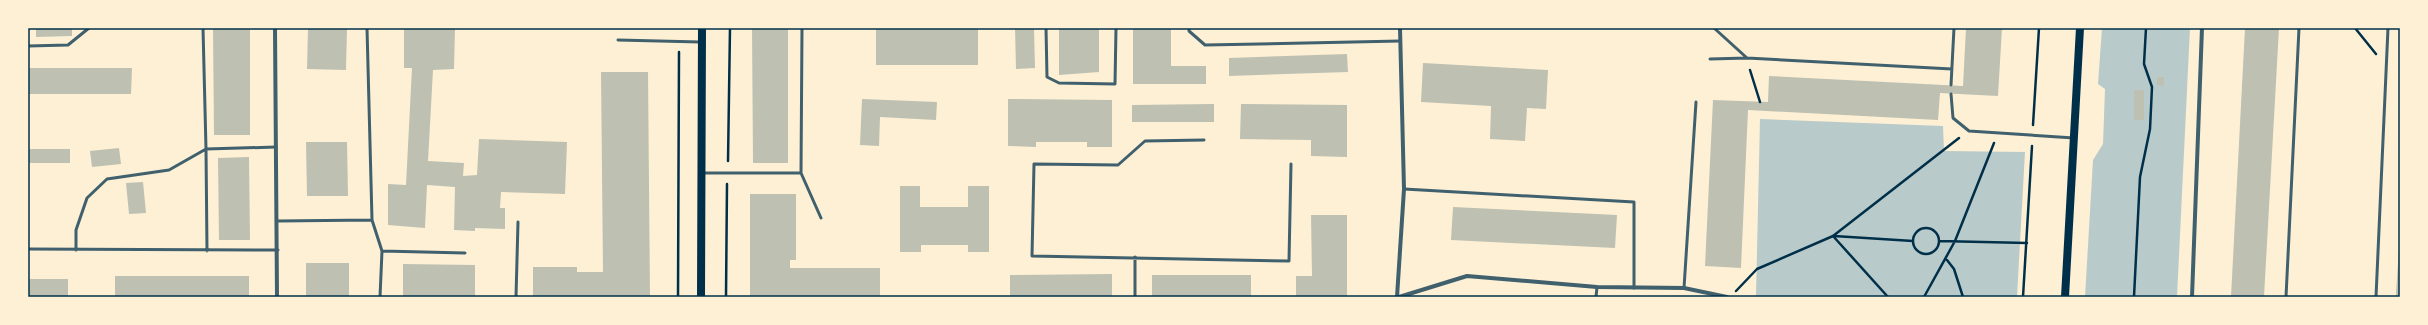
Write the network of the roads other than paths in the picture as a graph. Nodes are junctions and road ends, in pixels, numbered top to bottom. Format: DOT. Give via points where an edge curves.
graph roads {
  1 [pos="89,28"];
  2 [pos="203,28"];
  3 [pos="276,28"];
  4 [pos="367,28"];
  5 [pos="702,28"];
  6 [pos="802,28"];
  7 [pos="1046,28"];
  8 [pos="1116,28"];
  9 [pos="1189,28"];
  10 [pos="1400,28"];
  11 [pos="1714,28"];
  12 [pos="1954,28"];
  13 [pos="2080,28"];
  14 [pos="2202,28"];
  15 [pos="2299,28"];
  16 [pos="2388,28"];
  17 [pos="618,40"];
  18 [pos="1400,40"];
  19 [pos="702,42"];
  20 [pos="28,46"];
  21 [pos="1747,58"];
  22 [pos="1710,60"];
  23 [pos="1952,69"];
  24 [pos="1951,85"];
  25 [pos="1951,94"];
  26 [pos="1696,102"];
  27 [pos="2074,138"];
  28 [pos="1204,140"];
  29 [pos="276,147"];
  30 [pos="206,148"];
  31 [pos="1291,164"];
  32 [pos="702,173"];
  33 [pos="801,173"];
  34 [pos="1404,189"];
  35 [pos="821,218"];
  36 [pos="372,220"];
  37 [pos="278,221"];
  38 [pos="518,222"];
  39 [pos="28,249"];
  40 [pos="76,250"];
  41 [pos="278,250"];
  42 [pos="207,251"];
  43 [pos="382,252"];
  44 [pos="465,253"];
  45 [pos="1135,257"];
  46 [pos="1597,287"];
  47 [pos="1634,288"];
  48 [pos="1684,288"];
  49 [pos="277,297"];
  50 [pos="380,297"];
  51 [pos="516,297"];
  52 [pos="701,297"];
  53 [pos="1135,297"];
  54 [pos="1398,297"];
  55 [pos="1596,297"];
  56 [pos="1727,297"];
  57 [pos="2065,297"];
  58 [pos="2192,297"];
  59 [pos="2286,297"];
  60 [pos="2376,297"];
  1 -- 20 [label="lane" via="68,45"];
  2 -- 30 [label="lane"];
  3 -- 29 [label="street"];
  4 -- 36 [label="lane"];
  5 -- 19 [label="main road"];
  6 -- 33 [label="lane"];
  7 -- 8 [label="lane" via="1047,77 1059,83 1115,84"];
  9 -- 18 [label="lane" via="1189,31 1205,45"];
  10 -- 18 [label="street"];
  11 -- 21 [label="lane"];
  12 -- 23 [label="lane"];
  13 -- 27 [label="main road"];
  14 -- 58 [label="street"];
  15 -- 59 [label="lane"];
  16 -- 60 [label="lane"];
  17 -- 19 [label="lane"];
  18 -- 34 [label="street"];
  19 -- 32 [label="main road"];
  21 -- 22 [label="lane"];
  21 -- 23 [label="lane"];
  23 -- 24 [label="lane"];
  25 -- 27 [label="lane" via="1953,118 1969,131"];
  26 -- 48 [label="lane"];
  27 -- 57 [label="main road"];
  28 -- 45 [label="lane" via="1145,141 1118,165 1034,164 1032,256"];
  29 -- 30 [label="lane"];
  29 -- 37 [label="street"];
  30 -- 40 [label="lane" via="169,170 107,179 88,198 76,230"];
  30 -- 42 [label="lane"];
  31 -- 45 [label="lane" via="1289,261"];
  32 -- 33 [label="lane"];
  32 -- 52 [label="main road"];
  33 -- 35 [label="lane"];
  34 -- 47 [label="lane" via="1634,202"];
  34 -- 54 [label="street"];
  36 -- 37 [label="lane"];
  36 -- 43 [label="lane"];
  37 -- 41 [label="street"];
  38 -- 51 [label="lane"];
  39 -- 40 [label="lane"];
  40 -- 42 [label="lane"];
  41 -- 42 [label="lane"];
  41 -- 49 [label="street"];
  43 -- 44 [label="lane"];
  43 -- 50 [label="lane"];
  45 -- 53 [label="lane"];
  46 -- 47 [label="street"];
  46 -- 54 [label="street" via="1467,276"];
  46 -- 55 [label="lane"];
  47 -- 48 [label="street"];
  48 -- 56 [label="street"];
}
